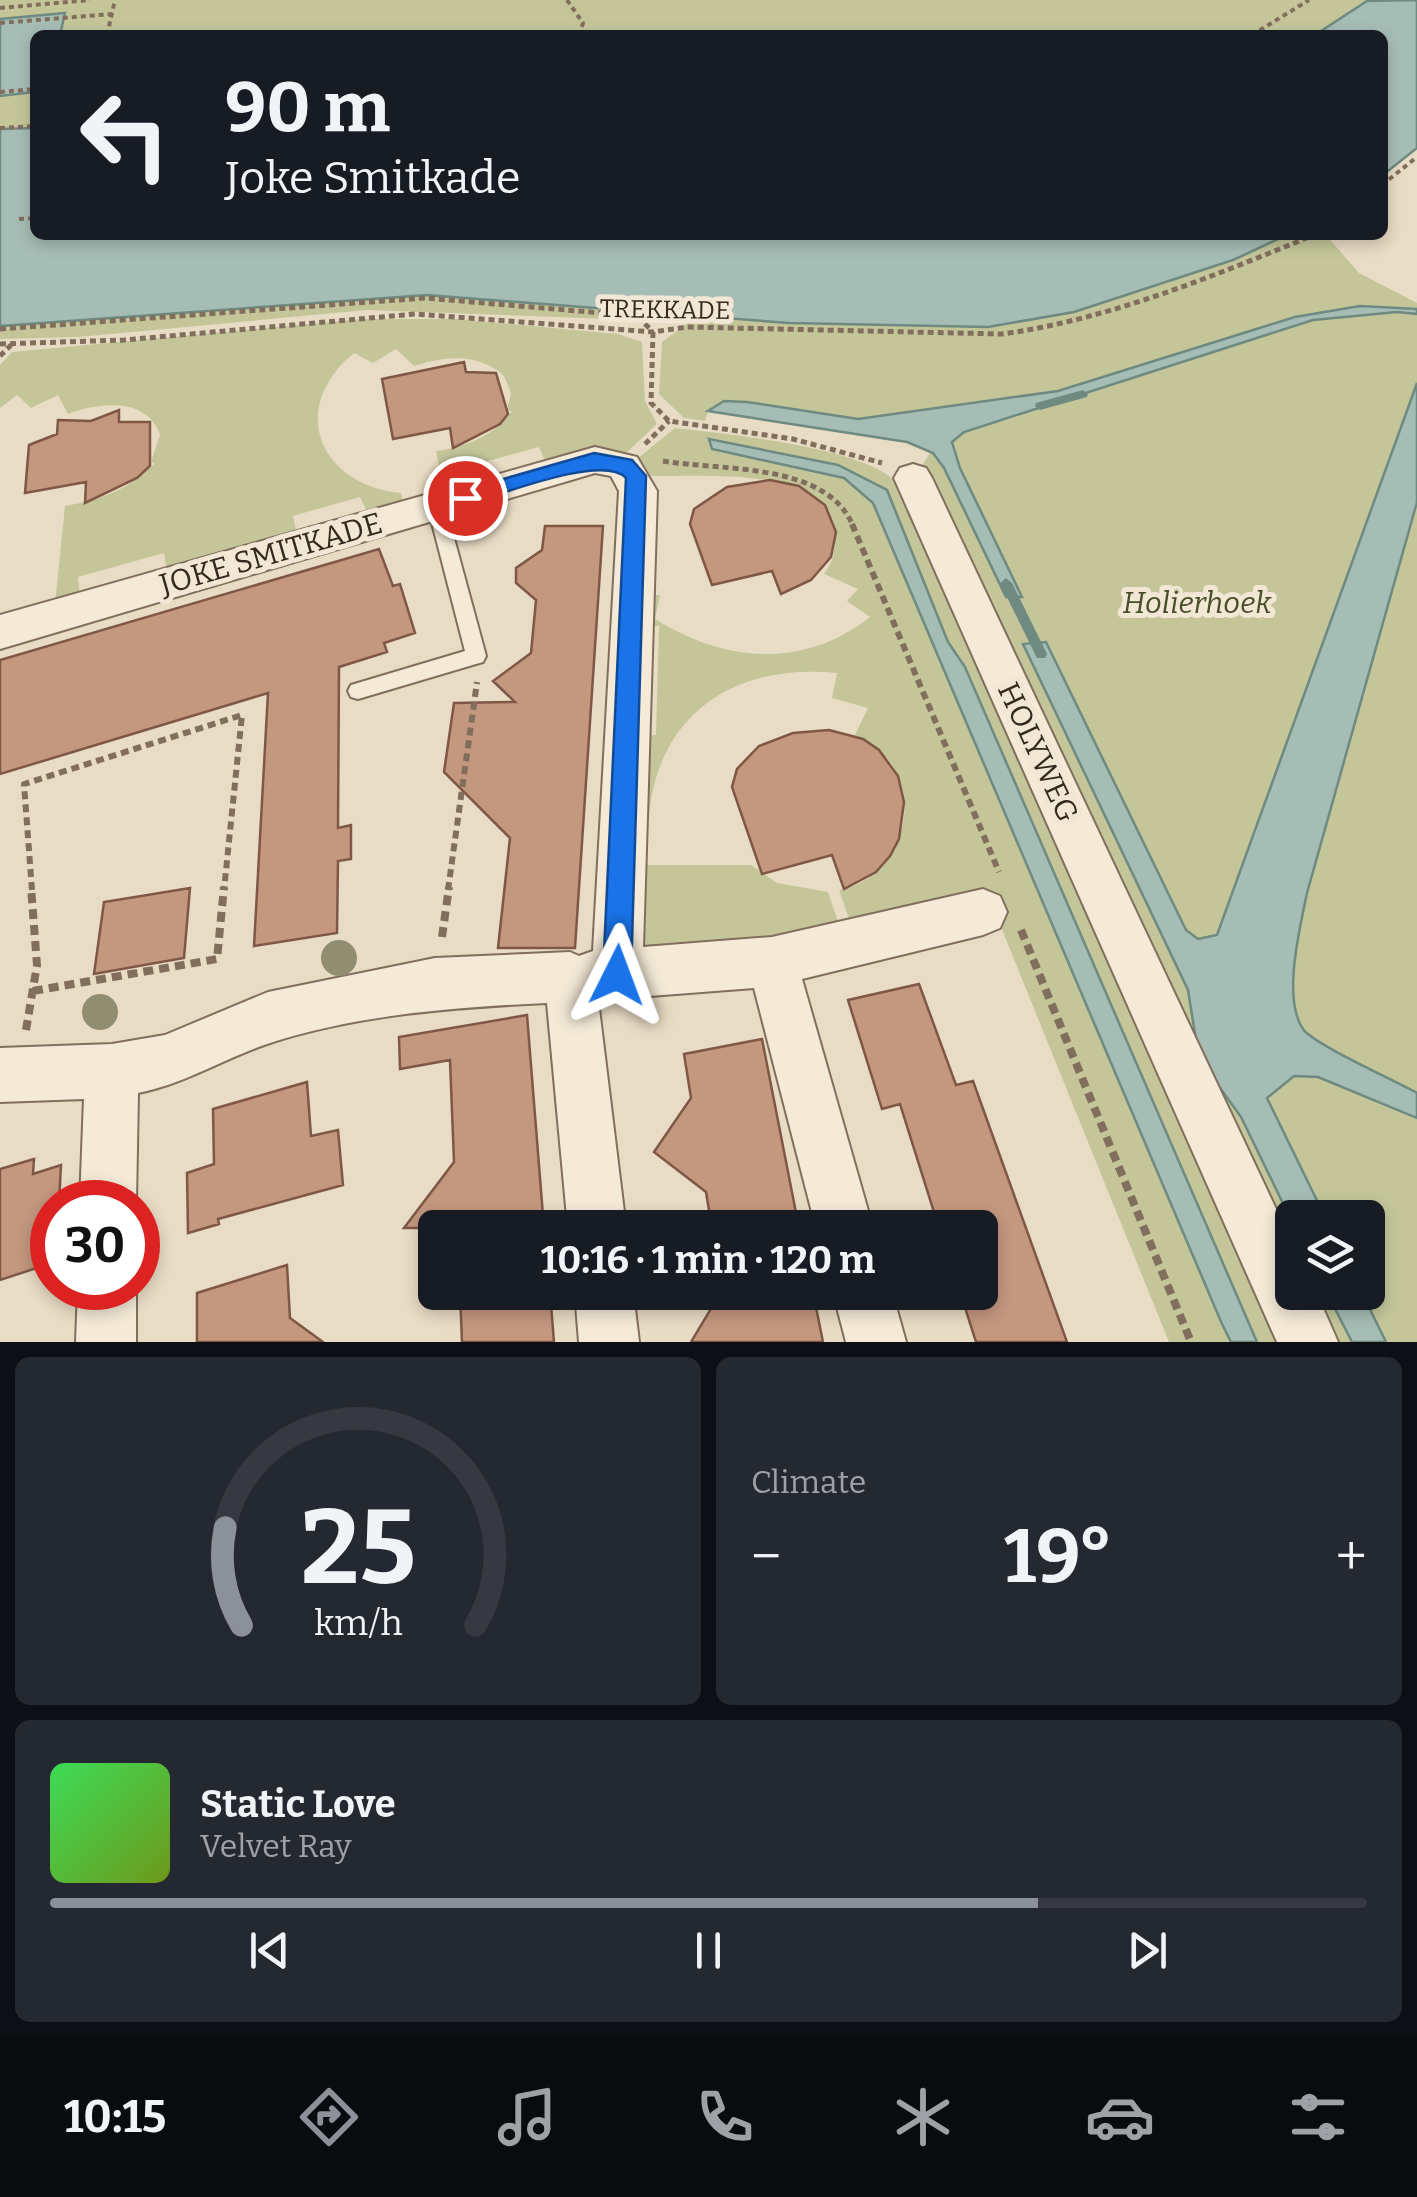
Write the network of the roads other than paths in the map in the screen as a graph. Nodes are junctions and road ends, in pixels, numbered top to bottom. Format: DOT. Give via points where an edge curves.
graph roads {
  1 [pos="913,478"];
  2 [pos="430,508"];
  3 [pos="0,632"];
  4 [pos="358,691"];
  5 [pos="1001,907"];
  6 [pos="772,962"];
  7 [pos="594,976"];
  8 [pos="112,1071"];
  9 [pos="0,1075"];
  10 [pos="109,1180"];
  11 [pos="597,1210"];
  12 [pos="840,1210"];
  13 [pos="107,1310"];
  14 [pos="606,1310"];
  15 [pos="867,1310"];
  16 [pos="106,1342"];
  17 [pos="609,1342"];
  18 [pos="876,1342"];
  19 [pos="1308,1342"];
  1 -- 19 [label="street, HOLYWEG"];
  2 -- 3 [label="street, JOKE SMITKADE"];
  2 -- 4 [label="lane" via="440,516 476,656"];
  2 -- 7 [label="street, JOKE SMITKADE" via="594,460 625,466 636,476"];
  5 -- 6 [label="street"];
  6 -- 7 [label="street"];
  6 -- 12 [label="street"];
  7 -- 8 [label="street" via="435,983 268,1018 165,1061"];
  7 -- 11 [label="street"];
  8 -- 9 [label="street"];
  8 -- 10 [label="street"];
  13 -- 16 [label="street"];
  14 -- 17 [label="street"];
  15 -- 18 [label="street"];
}
